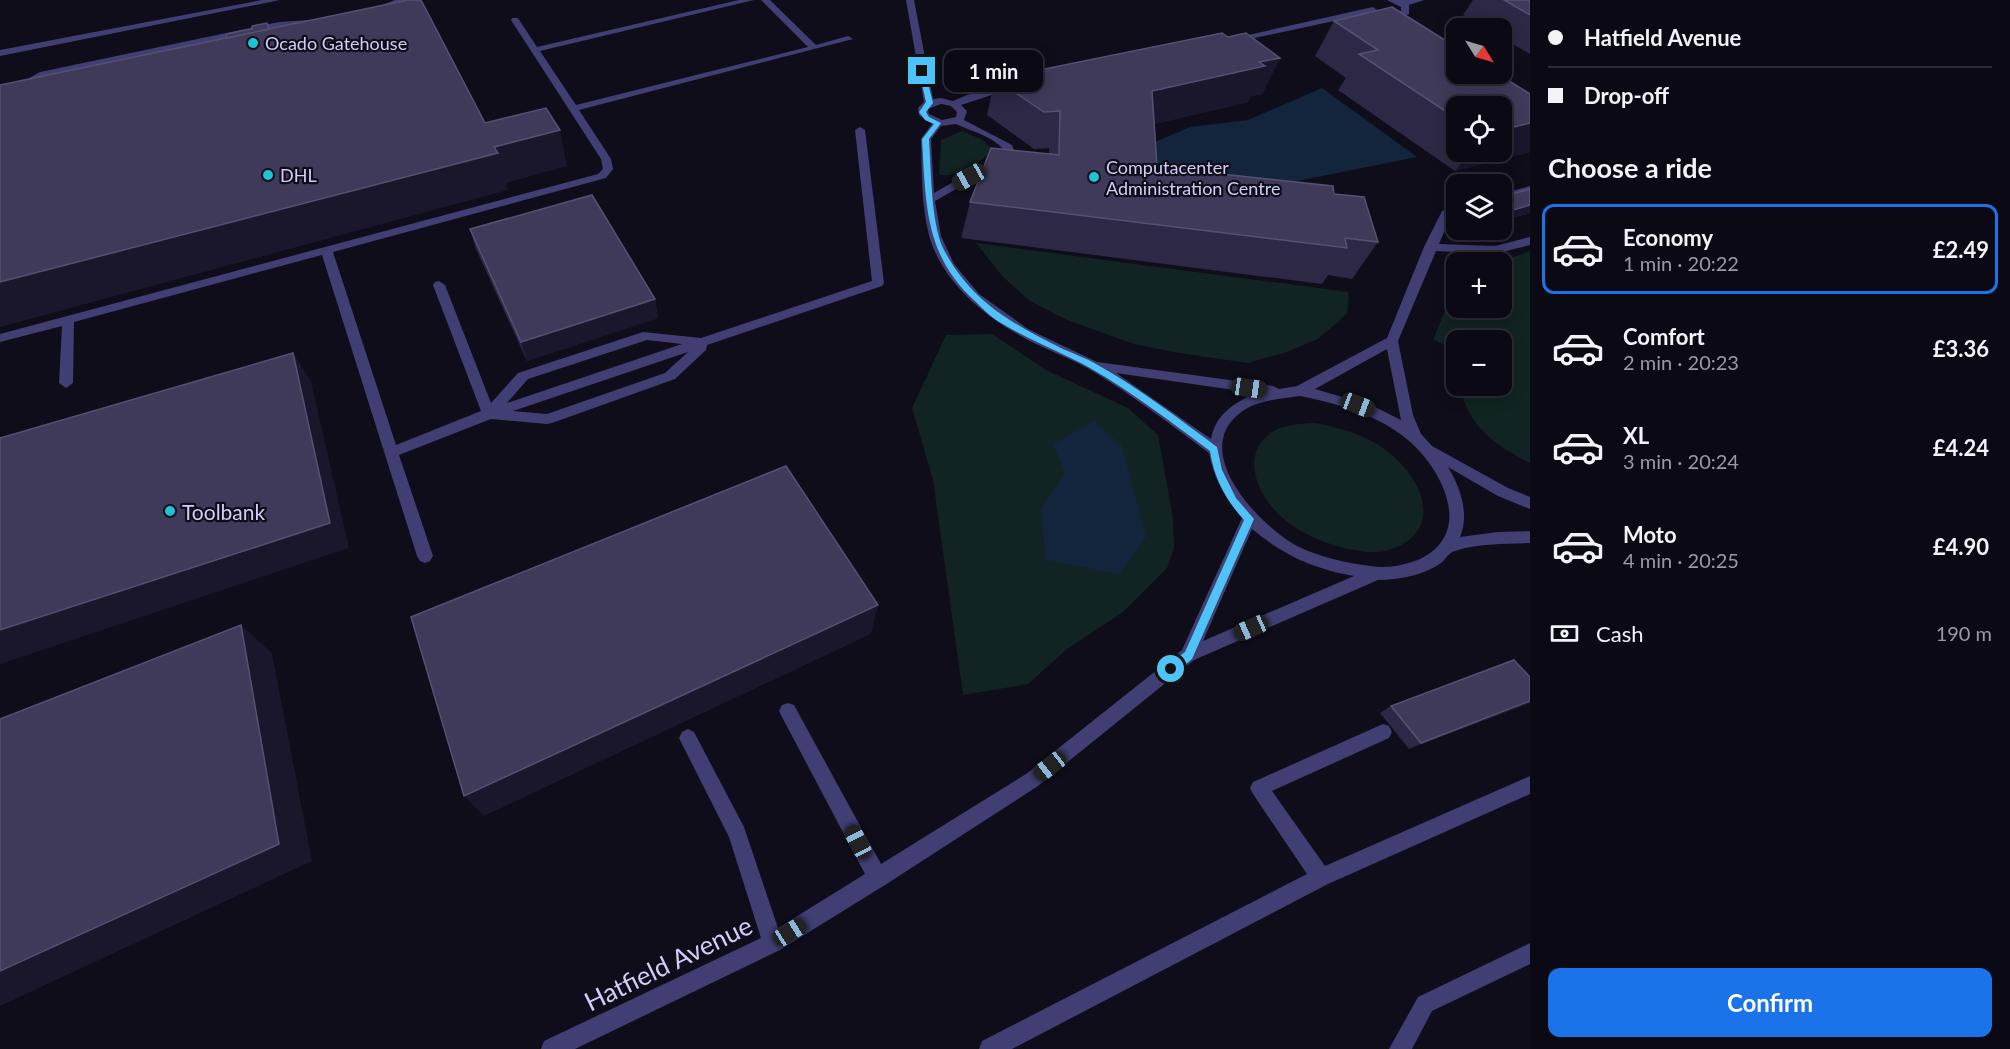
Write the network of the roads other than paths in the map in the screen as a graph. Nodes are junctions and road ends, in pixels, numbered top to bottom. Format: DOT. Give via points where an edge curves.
graph roads {
  1 [pos="276,0"];
  2 [pos="404,0"];
  3 [pos="750,0"];
  4 [pos="765,0"];
  5 [pos="910,0"];
  6 [pos="1391,0"];
  7 [pos="1420,0"];
  8 [pos="1372,2"];
  9 [pos="1401,4"];
  10 [pos="362,13"];
  11 [pos="515,20"];
  12 [pos="321,22"];
  13 [pos="848,39"];
  14 [pos="1226,41"];
  15 [pos="814,48"];
  16 [pos="534,50"];
  17 [pos="0,53"];
  18 [pos="1021,85"];
  19 [pos="4,94"];
  20 [pos="23,101"];
  21 [pos="929,103"];
  22 [pos="954,104"];
  23 [pos="573,109"];
  24 [pos="957,121"];
  25 [pos="938,123"];
  26 [pos="860,130"];
  27 [pos="1530,189"];
  28 [pos="1512,194"];
  29 [pos="929,200"];
  30 [pos="1446,213"];
  31 [pos="1530,241"];
  32 [pos="1430,248"];
  33 [pos="326,250"];
  34 [pos="439,285"];
  35 [pos="68,320"];
  36 [pos="0,338"];
  37 [pos="1392,341"];
  38 [pos="705,342"];
  39 [pos="1092,365"];
  40 [pos="66,383"];
  41 [pos="1300,391"];
  42 [pos="1279,392"];
  43 [pos="489,414"];
  44 [pos="1415,438"];
  45 [pos="1427,448"];
  46 [pos="1214,449"];
  47 [pos="392,452"];
  48 [pos="1530,503"];
  49 [pos="1249,519"];
  50 [pos="1530,537"];
  51 [pos="1449,545"];
  52 [pos="425,556"];
  53 [pos="1376,574"];
  54 [pos="1188,655"];
  55 [pos="788,711"];
  56 [pos="1383,732"];
  57 [pos="688,738"];
  58 [pos="1530,785"];
  59 [pos="1321,877"];
  60 [pos="878,878"];
  61 [pos="773,943"];
  62 [pos="1530,953"];
  63 [pos="552,1049"];
  64 [pos="990,1049"];
  65 [pos="1400,1049"];
  1 -- 17 [label="street"];
  2 -- 10 [label="street"];
  3 -- 16 [label="street"];
  4 -- 15 [label="street"];
  5 -- 21 [label="street"];
  6 -- 9 [label="street"];
  7 -- 9 [label="street"];
  8 -- 9 [label="street" via="1386,14 1398,15 1406,12"];
  8 -- 14 [label="street"];
  11 -- 16 [label="street"];
  12 -- 19 [label="street" via="279,25 43,74"];
  13 -- 15 [label="street"];
  15 -- 23 [label="street"];
  16 -- 23 [label="street"];
  18 -- 22 [label="street"];
  19 -- 20 [label="street"];
  21 -- 22 [label="street"];
  21 -- 25 [label="street" via="923,108 924,116"];
  22 -- 24 [label="street" via="962,111"];
  23 -- 33 [label="street" via="606,159 608,169 602,176"];
  24 -- 25 [label="street"];
  24 -- 29 [label="street" via="992,137 1008,147 1010,153 995,167"];
  25 -- 29 [label="street" via="926,139"];
  26 -- 38 [label="street" via="878,283"];
  27 -- 28 [label="street"];
  29 -- 39 [label="street" via="938,245 960,284 998,317"];
  30 -- 32 [label="street"];
  31 -- 32 [label="street" via="1495,250"];
  32 -- 37 [label="street"];
  33 -- 35 [label="street"];
  33 -- 47 [label="street"];
  34 -- 43 [label="street"];
  35 -- 36 [label="street"];
  35 -- 40 [label="street"];
  37 -- 41 [label="street"];
  37 -- 44 [label="street" via="1406,415"];
  38 -- 43 [label="street"];
  38 -- 43 [label="street" via="670,376 547,419"];
  38 -- 43 [label="street" via="647,335 523,376"];
  39 -- 42 [label="street"];
  39 -- 46 [label="street"];
  41 -- 42 [label="street"];
  41 -- 44 [label="street" via="1344,399 1373,410"];
  42 -- 46 [label="street" via="1235,408 1222,422"];
  43 -- 47 [label="street"];
  44 -- 45 [label="street"];
  45 -- 48 [label="street" via="1503,492"];
  45 -- 51 [label="street" via="1450,480 1458,503 1456,532"];
  46 -- 49 [label="street" via="1222,480"];
  47 -- 52 [label="street"];
  49 -- 53 [label="street" via="1282,545 1326,565"];
  49 -- 54 [label="street, Hatfield Avenue"];
  50 -- 51 [label="street"];
  51 -- 53 [label="street" via="1427,564"];
  53 -- 54 [label="street, Hatfield Avenue"];
  54 -- 60 [label="street, Hatfield Avenue" via="1032,780"];
  55 -- 60 [label="street"];
  56 -- 59 [label="street" via="1259,788"];
  57 -- 61 [label="street" via="737,834"];
  58 -- 59 [label="street"];
  59 -- 64 [label="street"];
  60 -- 61 [label="street, Hatfield Avenue"];
  61 -- 63 [label="street, Hatfield Avenue"];
  62 -- 65 [label="street" via="1425,1004"];
}
